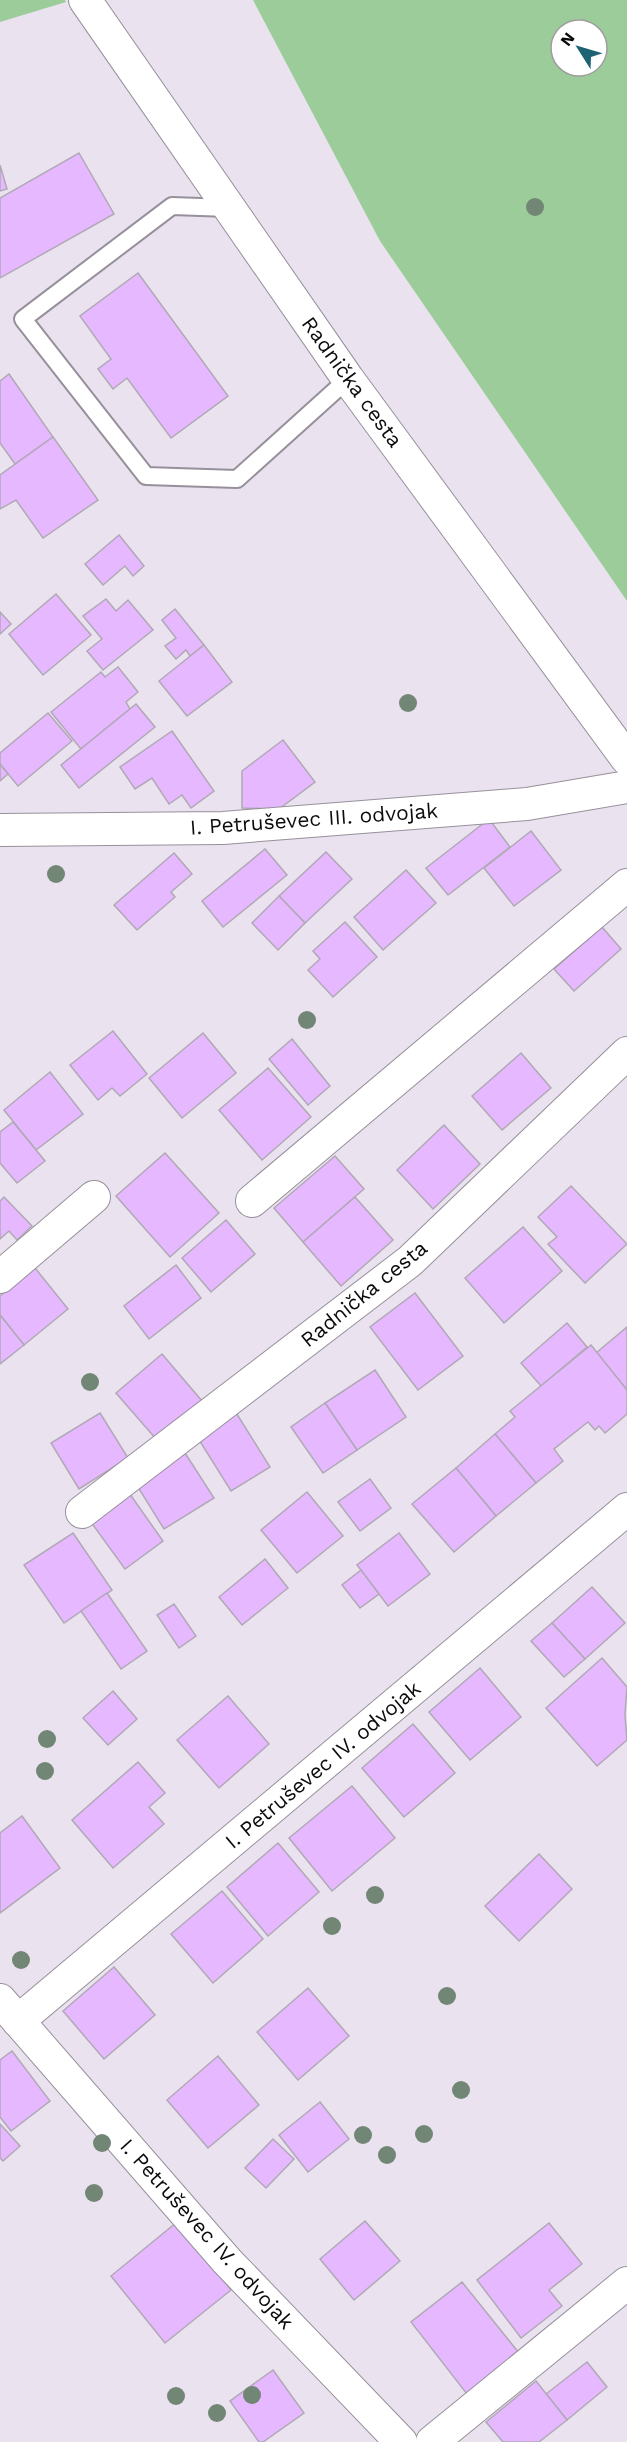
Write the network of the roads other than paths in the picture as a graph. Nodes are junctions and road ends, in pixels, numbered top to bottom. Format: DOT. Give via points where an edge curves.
graph roads {
  1 [pos="85,0"];
  2 [pos="229,208"];
  3 [pos="348,379"];
  4 [pos="627,759"];
  5 [pos="627,787"];
  6 [pos="0,830"];
  7 [pos="627,885"];
  8 [pos="627,1053"];
  9 [pos="94,1197"];
  10 [pos="252,1201"];
  11 [pos="0,1277"];
  12 [pos="627,1509"];
  13 [pos="82,1512"];
  14 [pos="9,2011"];
  15 [pos="627,2283"];
  16 [pos="401,2442"];
  17 [pos="432,2442"];
  1 -- 2 [label="street, Radnička cesta"];
  2 -- 3 [label="street, Radnička cesta"];
  2 -- 3 [label="lane" via="172,206 23,319 146,476 237,479"];
  3 -- 4 [label="street, Radnička cesta"];
  5 -- 6 [label="street, I. Petruševec III. odvojak" via="527,804 223,828"];
  7 -- 10 [label="street"];
  8 -- 13 [label="street, Radnička cesta" via="410,1260"];
  9 -- 11 [label="street"];
  12 -- 14 [label="street, I. Petruševec IV. odvojak"];
  14 -- 16 [label="street, I. Petruševec IV. odvojak" via="227,2260"];
  15 -- 17 [label="street"];
}
